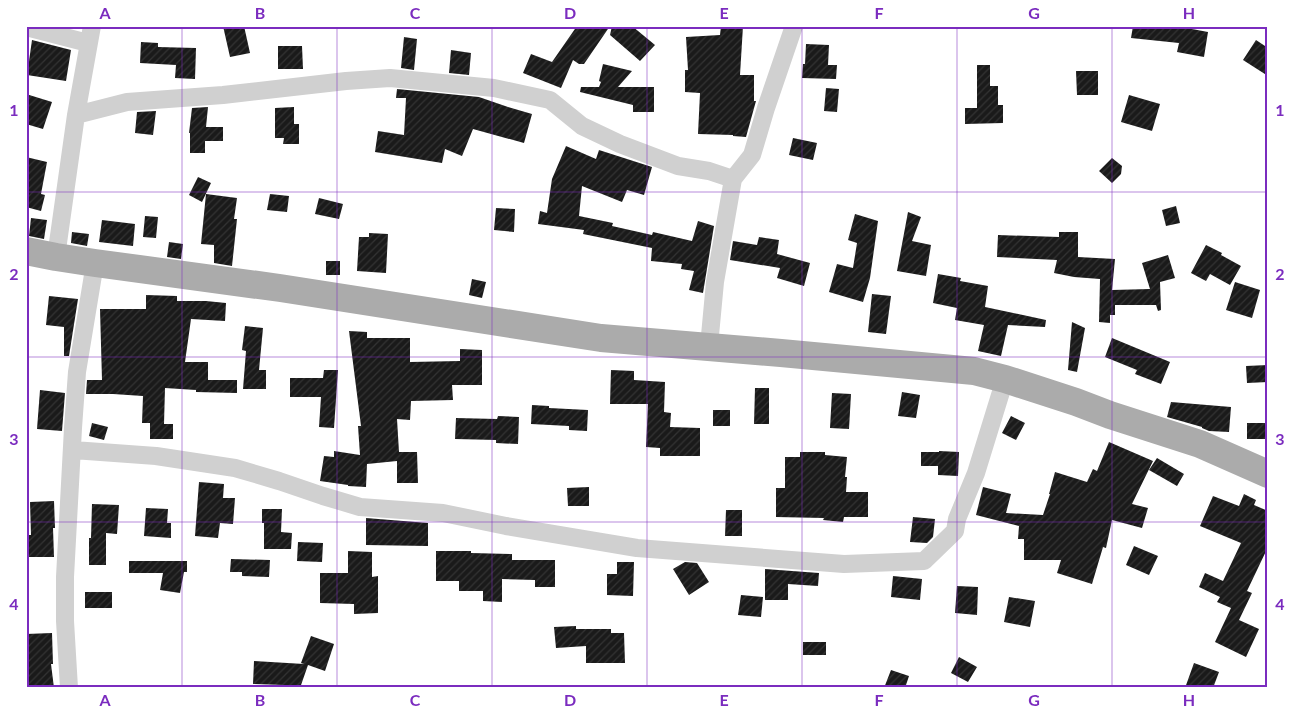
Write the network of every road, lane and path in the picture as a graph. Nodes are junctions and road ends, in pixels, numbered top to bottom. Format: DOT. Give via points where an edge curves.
graph roads {
  1 [pos="26,26"];
  2 [pos="794,26"];
  3 [pos="90,35"];
  4 [pos="76,115"];
  5 [pos="733,179"];
  6 [pos="26,250"];
  7 [pos="56,257"];
  8 [pos="95,263"];
  9 [pos="709,346"];
  10 [pos="1005,379"];
  11 [pos="73,450"];
  12 [pos="1268,474"];
  13 [pos="68,688"];
  1 -- 3 [label="street"];
  2 -- 5 [label="street" via="752,155"];
  3 -- 4 [label="street"];
  4 -- 5 [label="street" via="127,102 390,78 494,88 550,100 582,126 620,144 678,166"];
  4 -- 7 [label="street"];
  5 -- 9 [label="street" via="715,282"];
  6 -- 7 [label="main road"];
  7 -- 8 [label="main road"];
  8 -- 9 [label="main road" via="601,338"];
  8 -- 11 [label="street" via="77,372"];
  9 -- 10 [label="main road" via="974,371"];
  10 -- 11 [label="street" via="954,531 924,561 844,564 637,548 443,513 360,507 235,468 156,456"];
  10 -- 12 [label="main road" via="1200,444"];
  11 -- 13 [label="street" via="65,577"];
}
